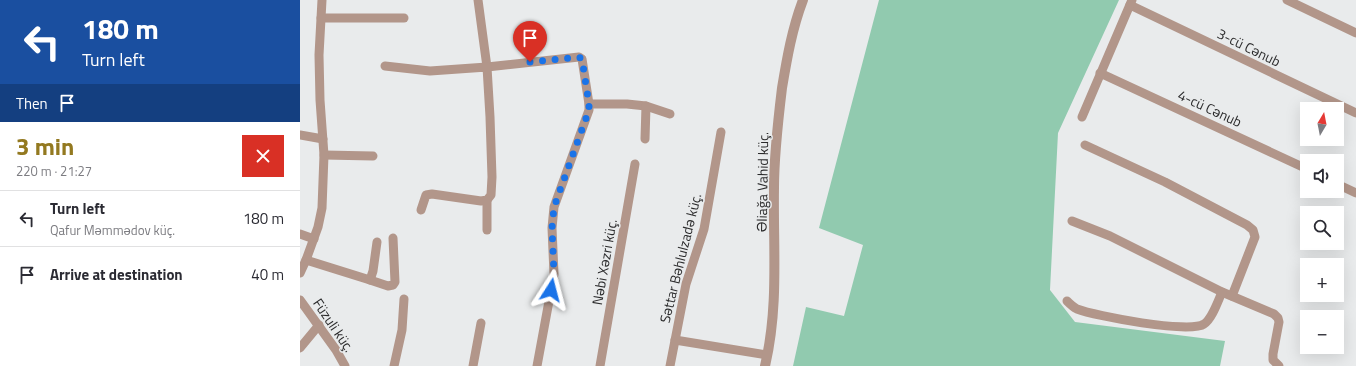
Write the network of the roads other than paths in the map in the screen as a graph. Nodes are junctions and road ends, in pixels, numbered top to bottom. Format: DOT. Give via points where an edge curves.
graph roads {
  1 [pos="322,0"];
  2 [pos="478,0"];
  3 [pos="803,0"];
  4 [pos="1287,0"];
  5 [pos="1131,2"];
  6 [pos="321,18"];
  7 [pos="404,18"];
  8 [pos="1356,33"];
  9 [pos="385,66"];
  10 [pos="487,67"];
  11 [pos="1100,73"];
  12 [pos="589,104"];
  13 [pos="646,106"];
  14 [pos="670,114"];
  15 [pos="1356,114"];
  16 [pos="1082,116"];
  17 [pos="721,132"];
  18 [pos="300,135"];
  19 [pos="323,139"];
  20 [pos="645,139"];
  21 [pos="1085,146"];
  22 [pos="324,155"];
  23 [pos="373,156"];
  24 [pos="635,164"];
  25 [pos="1300,166"];
  26 [pos="1344,187"];
  27 [pos="1356,193"];
  28 [pos="487,200"];
  29 [pos="422,210"];
  30 [pos="1072,221"];
  31 [pos="487,230"];
  32 [pos="300,234"];
  33 [pos="393,238"];
  34 [pos="314,240"];
  35 [pos="377,242"];
  36 [pos="306,260"];
  37 [pos="300,274"];
  38 [pos="370,280"];
  39 [pos="1222,292"];
  40 [pos="1232,296"];
  41 [pos="404,299"];
  42 [pos="300,300"];
  43 [pos="1068,301"];
  44 [pos="481,323"];
  45 [pos="319,325"];
  46 [pos="674,340"];
  47 [pos="300,348"];
  48 [pos="767,355"];
  49 [pos="1273,364"];
  50 [pos="345,366"];
  51 [pos="394,366"];
  52 [pos="473,366"];
  53 [pos="537,366"];
  54 [pos="600,366"];
  55 [pos="670,366"];
  56 [pos="765,366"];
  1 -- 6 [label="street"];
  2 -- 10 [label="street"];
  3 -- 48 [label="street, Əliağa Vahid küç." via="790,42 776,136 774,306"];
  4 -- 8 [label="street"];
  5 -- 11 [label="street"];
  5 -- 15 [label="street, 3-cü Cənub"];
  6 -- 7 [label="street"];
  6 -- 19 [label="street" via="319,55"];
  9 -- 10 [label="street" via="430,71"];
  10 -- 12 [label="street" via="579,57 582,59"];
  10 -- 28 [label="street" via="492,178 491,195"];
  11 -- 16 [label="street"];
  11 -- 25 [label="street, 4-cü Cənub"];
  12 -- 13 [label="street"];
  12 -- 53 [label="street" via="586,120 554,207 554,274"];
  13 -- 14 [label="street"];
  13 -- 20 [label="street"];
  17 -- 46 [label="street, Səttar Bəhlulzadə küç." via="704,229 689,272"];
  18 -- 19 [label="street"];
  19 -- 22 [label="street"];
  21 -- 40 [label="street" via="1165,182 1253,230 1255,237"];
  22 -- 23 [label="street"];
  22 -- 34 [label="street" via="322,208"];
  24 -- 54 [label="street, Nəbi Xəzri küç."];
  26 -- 27 [label="street"];
  28 -- 29 [label="street" via="432,194 426,195"];
  28 -- 31 [label="street"];
  30 -- 39 [label="street" via="1110,236"];
  32 -- 34 [label="street"];
  33 -- 38 [label="street" via="395,282 388,286"];
  34 -- 36 [label="street"];
  35 -- 38 [label="street"];
  36 -- 37 [label="street"];
  36 -- 38 [label="street"];
  39 -- 40 [label="street"];
  39 -- 43 [label="street" via="1204,324 1192,327 1130,321 1094,314 1075,308"];
  40 -- 49 [label="street" via="1278,318"];
  41 -- 51 [label="street" via="402,330"];
  42 -- 45 [label="street, Füzuli küç."];
  44 -- 52 [label="street"];
  45 -- 47 [label="street"];
  45 -- 50 [label="street, Füzuli küç."];
  46 -- 48 [label="street"];
  46 -- 55 [label="street, Səttar Bəhlulzadə küç."];
  48 -- 56 [label="street, Əliağa Vahid küç."];
}
